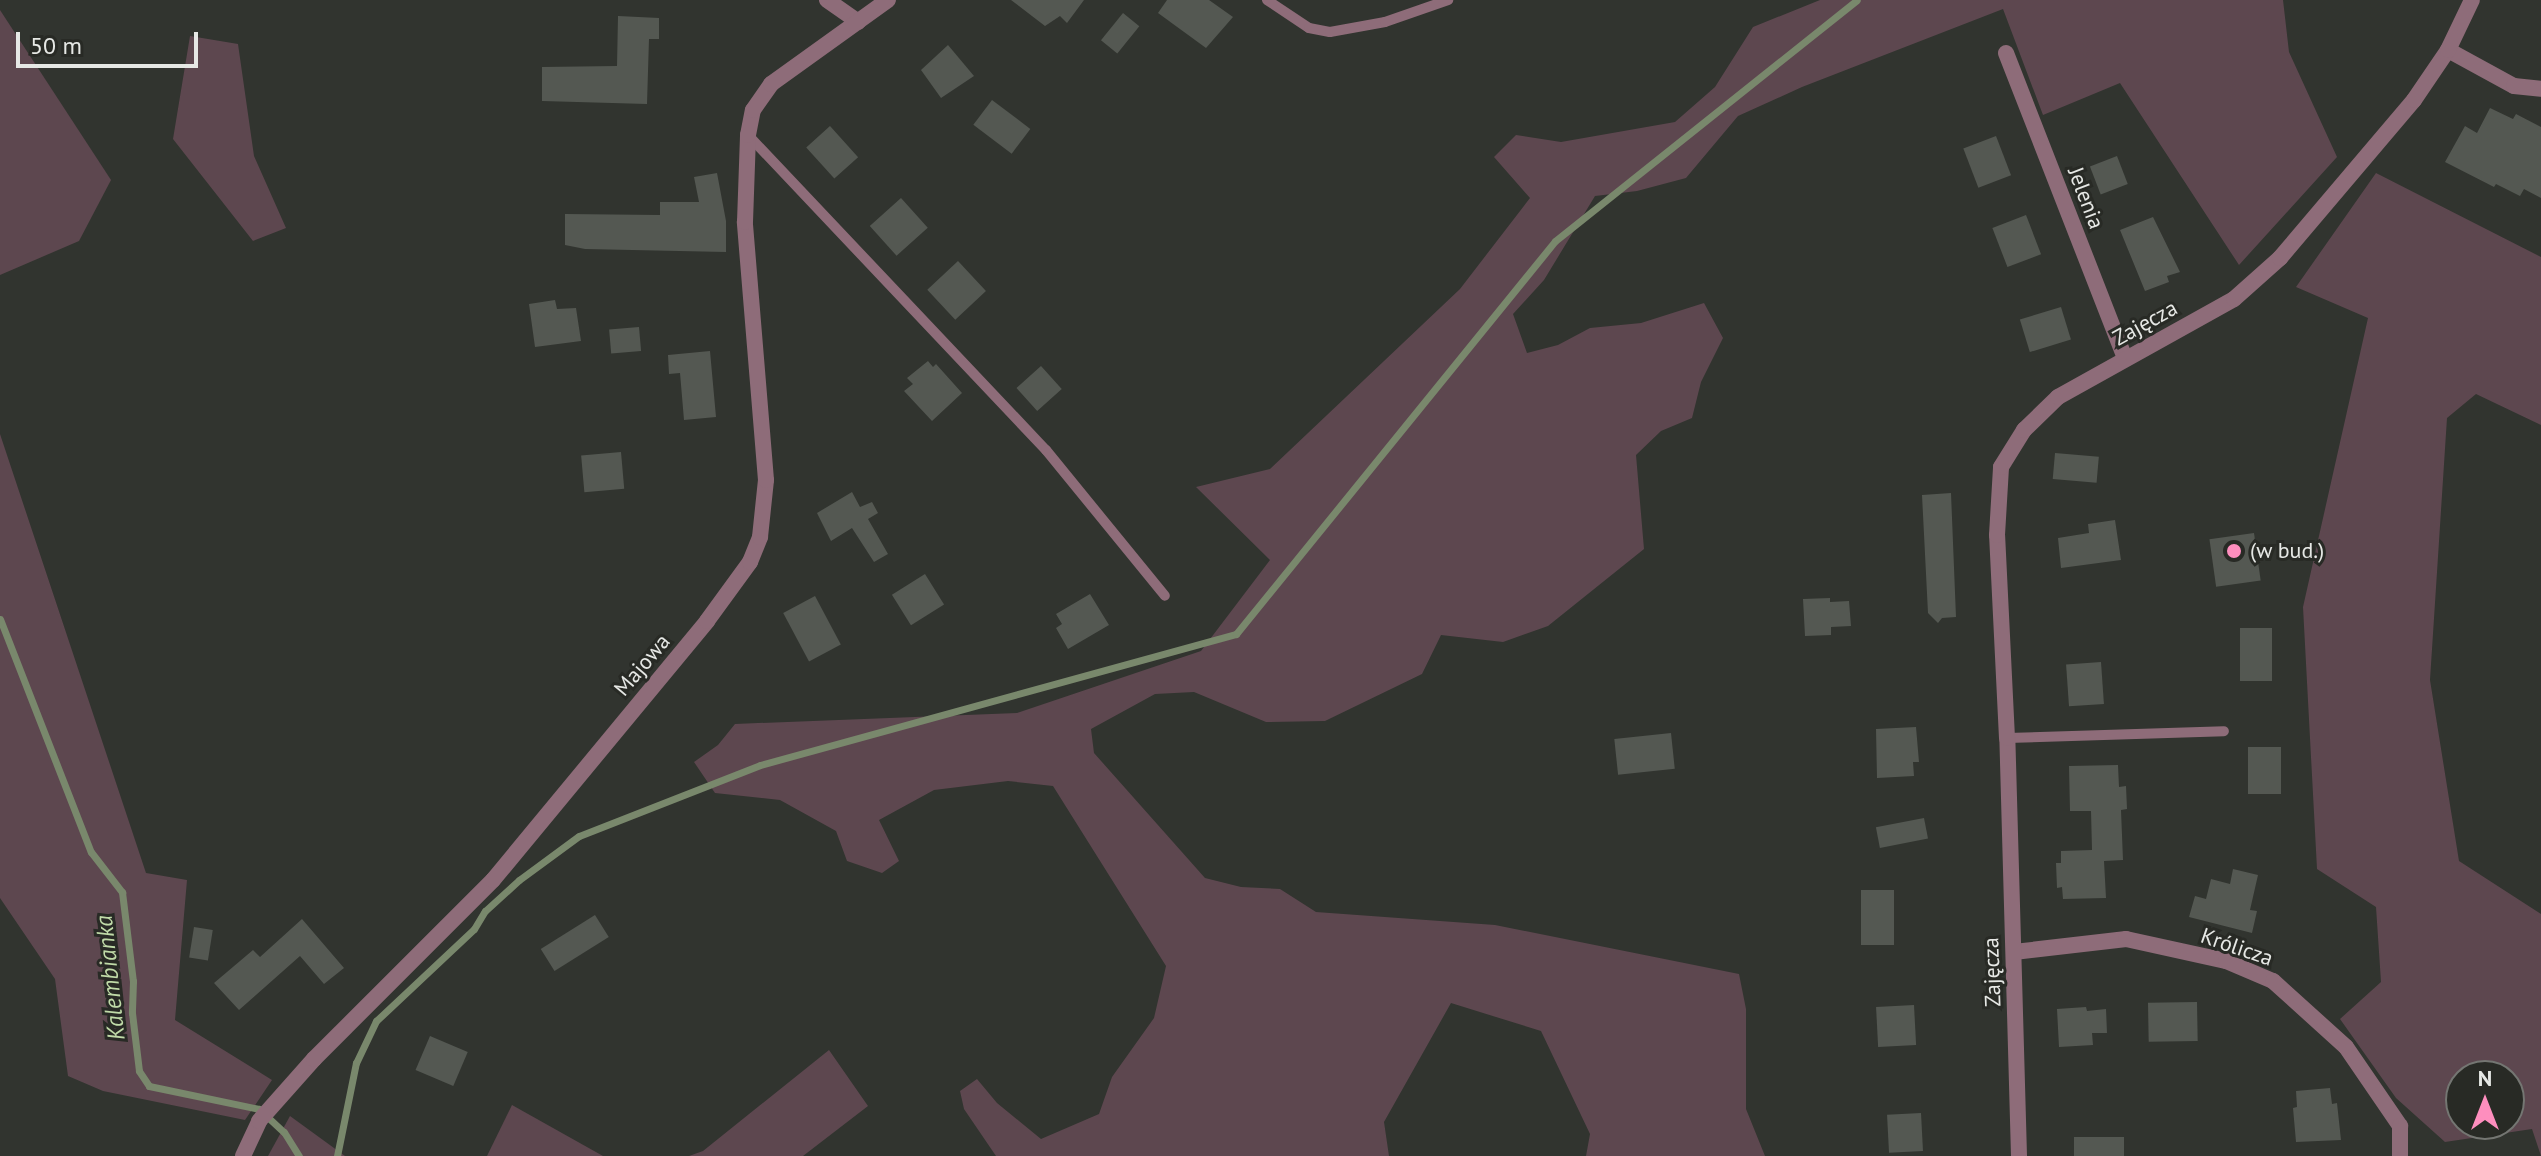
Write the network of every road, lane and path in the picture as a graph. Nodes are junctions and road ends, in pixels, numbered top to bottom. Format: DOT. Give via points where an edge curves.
graph roads {
  1 [pos="827,0"];
  2 [pos="888,0"];
  3 [pos="1267,0"];
  4 [pos="1448,0"];
  5 [pos="2472,0"];
  6 [pos="858,22"];
  7 [pos="2448,50"];
  8 [pos="2006,53"];
  9 [pos="2541,89"];
  10 [pos="748,135"];
  11 [pos="2125,359"];
  12 [pos="1165,596"];
  13 [pos="2224,731"];
  14 [pos="2007,738"];
  15 [pos="2014,952"];
  16 [pos="243,1156"];
  17 [pos="2019,1156"];
  18 [pos="2400,1156"];
  1 -- 6 [label="street"];
  2 -- 6 [label="street, Majowa"];
  3 -- 4 [label="lane" via="1309,28 1330,32 1385,22"];
  5 -- 7 [label="street, Zajęcza"];
  6 -- 10 [label="street, Majowa" via="771,84 753,110"];
  7 -- 9 [label="street" via="2514,86"];
  7 -- 11 [label="street, Zajęcza" via="2414,100 2280,258 2234,299"];
  8 -- 11 [label="street, Jelenia"];
  10 -- 12 [label="lane" via="1046,450"];
  10 -- 16 [label="street, Majowa" via="745,222 766,480 760,537 750,562 493,880 265,1115"];
  11 -- 14 [label="street, Zajęcza" via="2037,415 2001,467 1996,509"];
  13 -- 14 [label="lane"];
  14 -- 15 [label="street, Zajęcza"];
  15 -- 17 [label="street, Zajęcza"];
  15 -- 18 [label="street, Królicza" via="2126,939 2226,961 2273,981 2346,1047 2400,1126"];
}
